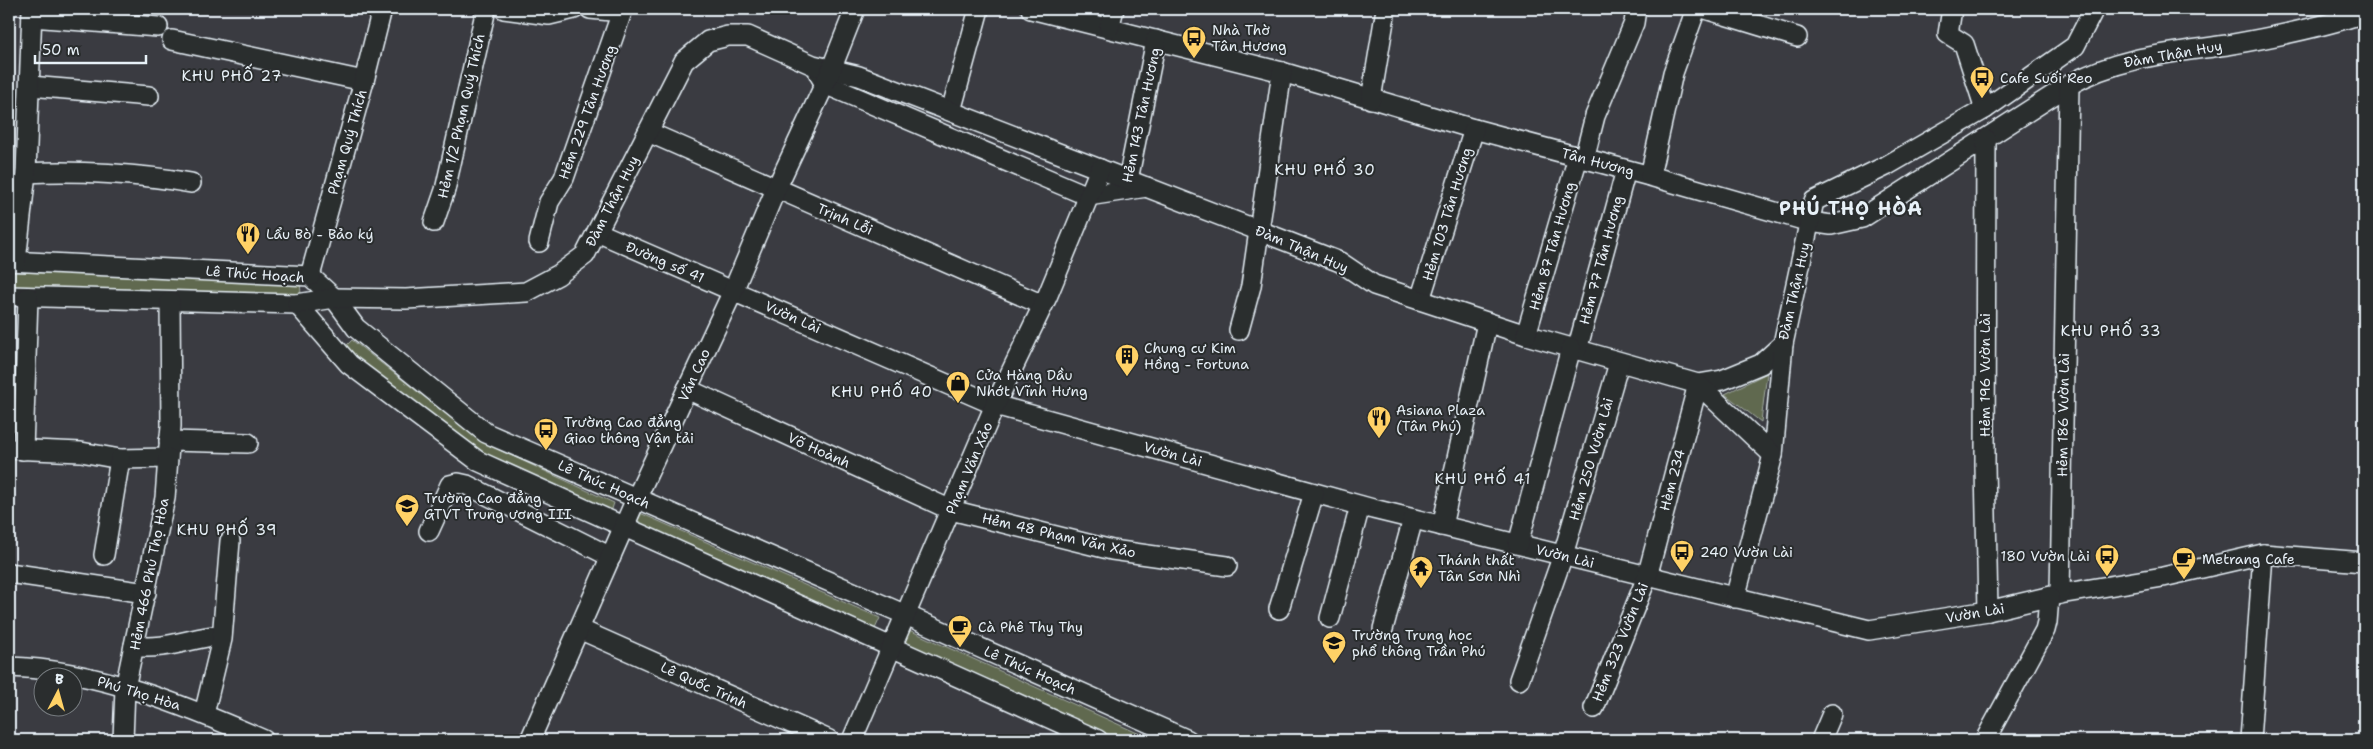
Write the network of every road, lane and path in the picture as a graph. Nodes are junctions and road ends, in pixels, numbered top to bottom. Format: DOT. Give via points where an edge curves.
graph roads {
  1 [pos="382,9"];
  2 [pos="486,9"];
  3 [pos="504,9"];
  4 [pos="574,9"];
  5 [pos="590,9"];
  6 [pos="855,9"];
  7 [pos="979,9"];
  8 [pos="1031,9"];
  9 [pos="1114,9"];
  10 [pos="1386,9"];
  11 [pos="1636,9"];
  12 [pos="1696,9"];
  13 [pos="1704,9"];
  14 [pos="1952,9"];
  15 [pos="2094,9"];
  16 [pos="623,10"];
  17 [pos="32,13"];
  18 [pos="2364,13"];
  19 [pos="1109,28"];
  20 [pos="1797,37"];
  21 [pos="1156,40"];
  22 [pos="2075,46"];
  23 [pos="2096,70"];
  24 [pos="1282,72"];
  25 [pos="828,76"];
  26 [pos="364,81"];
  27 [pos="2069,85"];
  28 [pos="30,86"];
  29 [pos="149,96"];
  30 [pos="1371,99"];
  31 [pos="1985,109"];
  32 [pos="951,112"];
  33 [pos="1474,129"];
  34 [pos="648,132"];
  35 [pos="1986,139"];
  36 [pos="1581,158"];
  37 [pos="1100,169"];
  38 [pos="1626,170"];
  39 [pos="26,173"];
  40 [pos="1650,176"];
  41 [pos="191,183"];
  42 [pos="1127,185"];
  43 [pos="776,189"];
  44 [pos="1088,196"];
  45 [pos="434,222"];
  46 [pos="1810,222"];
  47 [pos="1258,230"];
  48 [pos="597,232"];
  49 [pos="539,242"];
  50 [pos="12,261"];
  51 [pos="310,276"];
  52 [pos="733,291"];
  53 [pos="9,296"];
  54 [pos="28,297"];
  55 [pos="334,298"];
  56 [pos="1420,300"];
  57 [pos="170,301"];
  58 [pos="297,304"];
  59 [pos="1043,305"];
  60 [pos="1487,323"];
  61 [pos="1239,330"];
  62 [pos="1526,335"];
  63 [pos="1783,344"];
  64 [pos="1574,349"];
  65 [pos="1619,363"];
  66 [pos="1698,384"];
  67 [pos="688,389"];
  68 [pos="995,405"];
  69 [pos="248,443"];
  70 [pos="16,450"];
  71 [pos="168,450"];
  72 [pos="1773,455"];
  73 [pos="120,459"];
  74 [pos="1314,493"];
  75 [pos="636,499"];
  76 [pos="1360,506"];
  77 [pos="951,510"];
  78 [pos="1413,519"];
  79 [pos="1442,526"];
  80 [pos="624,527"];
  81 [pos="429,531"];
  82 [pos="230,541"];
  83 [pos="1518,544"];
  84 [pos="2263,554"];
  85 [pos="104,555"];
  86 [pos="1563,555"];
  87 [pos="611,558"];
  88 [pos="2364,562"];
  89 [pos="1227,566"];
  90 [pos="9,573"];
  91 [pos="1647,576"];
  92 [pos="146,593"];
  93 [pos="2054,596"];
  94 [pos="1735,598"];
  95 [pos="1280,609"];
  96 [pos="1988,611"];
  97 [pos="906,615"];
  98 [pos="1330,618"];
  99 [pos="579,629"];
  100 [pos="1383,630"];
  101 [pos="222,635"];
  102 [pos="134,646"];
  103 [pos="892,647"];
  104 [pos="9,667"];
  105 [pos="1519,680"];
  106 [pos="125,688"];
  107 [pos="1594,708"];
  108 [pos="204,714"];
  109 [pos="1832,714"];
  110 [pos="1159,734"];
  111 [pos="534,739"];
  112 [pos="123,740"];
  113 [pos="264,740"];
  114 [pos="829,740"];
  115 [pos="852,740"];
  116 [pos="1098,740"];
  117 [pos="1188,740"];
  118 [pos="1821,740"];
  119 [pos="1986,740"];
  120 [pos="2250,740"];
  1 -- 26 [label="street, Phạm Quý Thích"];
  2 -- 45 [label="street, Hẻm 1/2 Phạm Quý Thích" via="445,190"];
  3 -- 4 [label="street" via="549,15"];
  5 -- 16 [label="street"];
  6 -- 25 [label="street, Văn Cao"];
  7 -- 32 [label="street"];
  8 -- 19 [label="street, Tân Hương"];
  9 -- 19 [label="street"];
  10 -- 30 [label="street"];
  11 -- 36 [label="street, Hẻm 87 Tân Hương" via="1634,23"];
  12 -- 40 [label="street" via="1673,73"];
  13 -- 20 [label="street"];
  14 -- 31 [label="street" via="1948,34 1964,44"];
  15 -- 22 [label="street"];
  16 -- 49 [label="street, Hẻm 229 Tân Hương" via="564,178 549,202"];
  17 -- 26 [label="street" via="165,34"];
  17 -- 28 [label="street"];
  18 -- 23 [label="street, Đàm Thận Huy" via="2321,27 2130,60"];
  19 -- 21 [label="street, Tân Hương"];
  21 -- 24 [label="street, Tân Hương"];
  21 -- 42 [label="street, Hẻm 143 Tân Hương"];
  22 -- 23 [label="street"];
  22 -- 31 [label="street"];
  23 -- 27 [label="street, Đàm Thận Huy"];
  24 -- 30 [label="street, Tân Hương"];
  24 -- 47 [label="street"];
  25 -- 32 [label="street, Đàm Thận Huy" via="859,76"];
  25 -- 34 [label="street, Đàm Thận Huy" via="813,65 748,36 708,41 684,62"];
  25 -- 43 [label="street, Văn Cao"];
  25 -- 44 [label="street, Đàm Thận Huy"];
  26 -- 51 [label="street, Phạm Quý Thích"];
  27 -- 35 [label="street, Đàm Thận Huy"];
  27 -- 93 [label="street, Hẻm 186 Vườn Lài"];
  28 -- 29 [label="street"];
  28 -- 39 [label="street"];
  30 -- 33 [label="street, Tân Hương"];
  31 -- 46 [label="street" via="1886,166 1814,200"];
  32 -- 37 [label="street, Đàm Thận Huy"];
  33 -- 36 [label="street, Tân Hương"];
  33 -- 56 [label="street, Hẻm 103 Tân Hương"];
  34 -- 43 [label="street, Trịnh Lỗi"];
  34 -- 48 [label="street, Đàm Thận Huy"];
  35 -- 46 [label="street, Đàm Thận Huy" via="1862,218 1830,225"];
  35 -- 96 [label="street, Hẻm 196 Vườn Lài"];
  36 -- 38 [label="street, Tân Hương"];
  36 -- 62 [label="street, Hẻm 87 Tân Hương"];
  37 -- 42 [label="street, Đàm Thận Huy"];
  37 -- 44 [label="street, Phạm Văn Xảo"];
  38 -- 40 [label="street, Tân Hương"];
  38 -- 64 [label="street, Hẻm 77 Tân Hương"];
  39 -- 41 [label="street" via="168,179"];
  39 -- 50 [label="street"];
  40 -- 46 [label="street, Tân Hương"];
  42 -- 44 [label="street, Đàm Thận Huy"];
  42 -- 47 [label="street, Đàm Thận Huy" via="1148,187"];
  43 -- 52 [label="street, Văn Cao"];
  43 -- 59 [label="street, Trịnh Lỗi"];
  44 -- 59 [label="street, Phạm Văn Xảo"];
  46 -- 63 [label="street, Đàm Thận Huy"];
  47 -- 56 [label="street, Đàm Thận Huy" via="1340,262 1374,285"];
  47 -- 61 [label="street" via="1251,286"];
  48 -- 52 [label="street, Đường số 41"];
  48 -- 55 [label="street, Đàm Thận Huy" via="585,255 558,275 526,292"];
  50 -- 51 [label="street, Lê Thúc Hoạch"];
  51 -- 55 [label="street, Lê Thúc Hoạch"];
  52 -- 67 [label="street, Văn Cao"];
  52 -- 68 [label="street, Vườn Lài"];
  53 -- 54 [label="street, Lê Thúc Hoạch"];
  54 -- 57 [label="street, Lê Thúc Hoạch"];
  54 -- 70 [label="street"];
  55 -- 58 [label="street, Đàm Thận Huy"];
  55 -- 75 [label="street, Lê Thúc Hoạch" via="356,328 486,433"];
  56 -- 60 [label="street, Đàm Thận Huy"];
  57 -- 58 [label="street, Lê Thúc Hoạch"];
  57 -- 71 [label="street, Hẻm 466 Phú Thọ Hòa" via="172,383"];
  58 -- 80 [label="street, Lê Thúc Hoạch" via="349,364 478,461"];
  59 -- 68 [label="street, Phạm Văn Xảo"];
  60 -- 62 [label="street, Đàm Thận Huy"];
  60 -- 79 [label="street"];
  62 -- 64 [label="street, Đàm Thận Huy"];
  63 -- 66 [label="street, Đàm Thận Huy" via="1761,364 1722,380"];
  63 -- 72 [label="street"];
  64 -- 65 [label="street, Đàm Thận Huy"];
  64 -- 83 [label="street, Hẻm 77 Tân Hương"];
  65 -- 66 [label="street, Đàm Thận Huy"];
  65 -- 86 [label="street, Hẻm 250 Vườn Lài"];
  66 -- 72 [label="street"];
  66 -- 91 [label="street, Hèm 234"];
  67 -- 75 [label="street, Văn Cao"];
  67 -- 77 [label="street, Võ Hoành"];
  68 -- 74 [label="street, Vườn Lài"];
  68 -- 77 [label="street, Phạm Văn Xảo"];
  69 -- 71 [label="street"];
  70 -- 73 [label="street" via="81,452"];
  71 -- 73 [label="street"];
  71 -- 92 [label="street, Hẻm 466 Phú Thọ Hòa" via="165,498"];
  72 -- 94 [label="street"];
  73 -- 85 [label="street"];
  74 -- 76 [label="street, Vườn Lài"];
  74 -- 95 [label="street"];
  75 -- 80 [label="street, Văn Cao"];
  75 -- 97 [label="street, Lê Thúc Hoạch"];
  76 -- 78 [label="street, Vườn Lài"];
  76 -- 98 [label="street"];
  77 -- 89 [label="street, Hẻm 48 Phạm Văn Xảo" via="1112,550"];
  77 -- 97 [label="street, Phạm Văn Xảo"];
  78 -- 79 [label="street, Vườn Lài"];
  78 -- 100 [label="street"];
  79 -- 83 [label="street, Vườn Lài"];
  80 -- 87 [label="street, Văn Cao"];
  80 -- 103 [label="street, Lê Thúc Hoạch"];
  81 -- 87 [label="street" via="450,484 467,484"];
  82 -- 101 [label="street"];
  83 -- 86 [label="street, Vườn Lài"];
  84 -- 88 [label="street, Vườn Lài"];
  84 -- 93 [label="street, Vườn Lài" via="2163,577"];
  84 -- 120 [label="street"];
  86 -- 91 [label="street, Vườn Lài"];
  86 -- 105 [label="street, Hẻm 250 Vườn Lài"];
  87 -- 99 [label="street, Văn Cao"];
  90 -- 92 [label="street"];
  91 -- 94 [label="street, Vườn Lài"];
  91 -- 107 [label="street, Hẻm 323 Vườn Lài"];
  92 -- 102 [label="street, Hẻm 466 Phú Thọ Hòa"];
  93 -- 96 [label="street, Vườn Lài"];
  93 -- 119 [label="street, Hẻm 186 Vườn Lài" via="2045,630"];
  94 -- 96 [label="street, Vườn Lài" via="1869,630"];
  97 -- 103 [label="street, Phạm Văn Xảo"];
  97 -- 110 [label="street, Lê Thúc Hoạch"];
  99 -- 111 [label="street, Văn Cao"];
  99 -- 114 [label="street, Lê Quốc Trinh"];
  101 -- 102 [label="street" via="165,647"];
  101 -- 108 [label="street"];
  102 -- 106 [label="street, Hẻm 466 Phú Thọ Hòa"];
  103 -- 115 [label="street, Phạm Văn Xảo"];
  103 -- 116 [label="street, Lê Thúc Hoạch"];
  104 -- 106 [label="street, Phú Thọ Hòa"];
  106 -- 108 [label="street, Phú Thọ Hòa"];
  106 -- 112 [label="street, Hẻm 466 Phú Thọ Hòa"];
  108 -- 113 [label="street, Phú Thọ Hòa"];
  109 -- 118 [label="street"];
  110 -- 117 [label="street, Lê Thúc Hoạch"];
}
